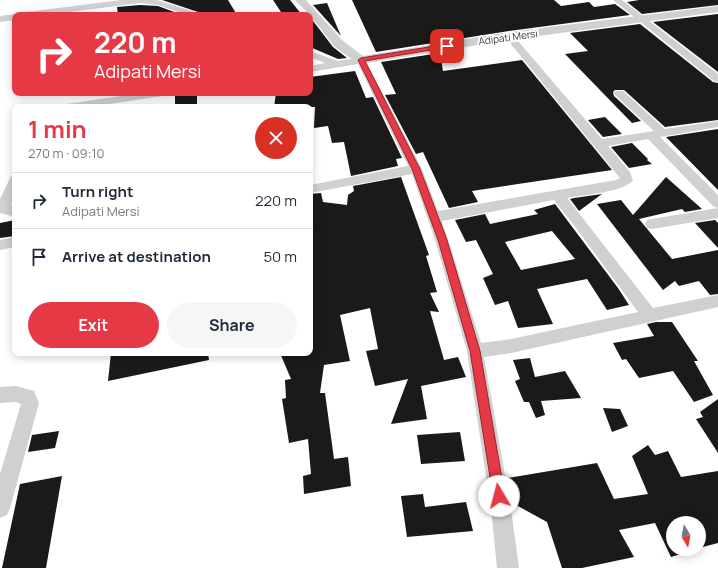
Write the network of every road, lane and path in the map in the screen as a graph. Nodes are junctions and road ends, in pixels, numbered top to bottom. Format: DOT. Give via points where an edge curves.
graph roads {
  1 [pos="152,0"];
  2 [pos="300,0"];
  3 [pos="617,0"];
  4 [pos="126,1"];
  5 [pos="94,6"];
  6 [pos="718,9"];
  7 [pos="49,12"];
  8 [pos="93,12"];
  9 [pos="186,12"];
  10 [pos="312,12"];
  11 [pos="313,13"];
  12 [pos="12,17"];
  13 [pos="0,19"];
  14 [pos="639,19"];
  15 [pos="509,36"];
  16 [pos="313,55"];
  17 [pos="364,60"];
  18 [pos="337,65"];
  19 [pos="313,69"];
  20 [pos="718,79"];
  21 [pos="619,93"];
  22 [pos="153,96"];
  23 [pos="129,103"];
  24 [pos="114,104"];
  25 [pos="718,124"];
  26 [pos="658,134"];
  27 [pos="601,143"];
  28 [pos="416,169"];
  29 [pos="12,186"];
  30 [pos="313,188"];
  31 [pos="557,195"];
  32 [pos="718,203"];
  33 [pos="12,211"];
  34 [pos="718,213"];
  35 [pos="444,215"];
  36 [pos="652,224"];
  37 [pos="12,243"];
  38 [pos="0,245"];
  39 [pos="718,301"];
  40 [pos="650,316"];
  41 [pos="480,350"];
  42 [pos="0,395"];
  43 [pos="0,508"];
  44 [pos="508,568"];
  1 -- 4 [label="street"];
  1 -- 9 [label="street"];
  2 -- 10 [label="street"];
  3 -- 14 [label="street"];
  4 -- 5 [label="street"];
  5 -- 7 [label="street"];
  5 -- 8 [label="street"];
  6 -- 14 [label="street, Adipati Mersi"];
  11 -- 17 [label="street" via="338,43"];
  12 -- 13 [label="street"];
  14 -- 15 [label="street, Adipati Mersi"];
  14 -- 20 [label="street"];
  15 -- 17 [label="street, Adipati Mersi"];
  15 -- 27 [label="street"];
  16 -- 18 [label="street"];
  17 -- 18 [label="street"];
  17 -- 28 [label="street"];
  18 -- 19 [label="street"];
  21 -- 26 [label="street"];
  22 -- 23 [label="street"];
  23 -- 24 [label="street"];
  25 -- 26 [label="street"];
  26 -- 27 [label="street"];
  26 -- 32 [label="street"];
  27 -- 31 [label="street" via="626,175 627,180 619,184"];
  28 -- 30 [label="street"];
  28 -- 35 [label="street"];
  29 -- 33 [label="street" via="4,205 5,210"];
  31 -- 35 [label="street"];
  31 -- 40 [label="street"];
  34 -- 36 [label="street"];
  35 -- 41 [label="street"];
  37 -- 38 [label="street"];
  39 -- 40 [label="street"];
  40 -- 41 [label="street" via="511,346"];
  41 -- 44 [label="street"];
  42 -- 43 [label="street" via="16,394 28,398 30,403"];
}
